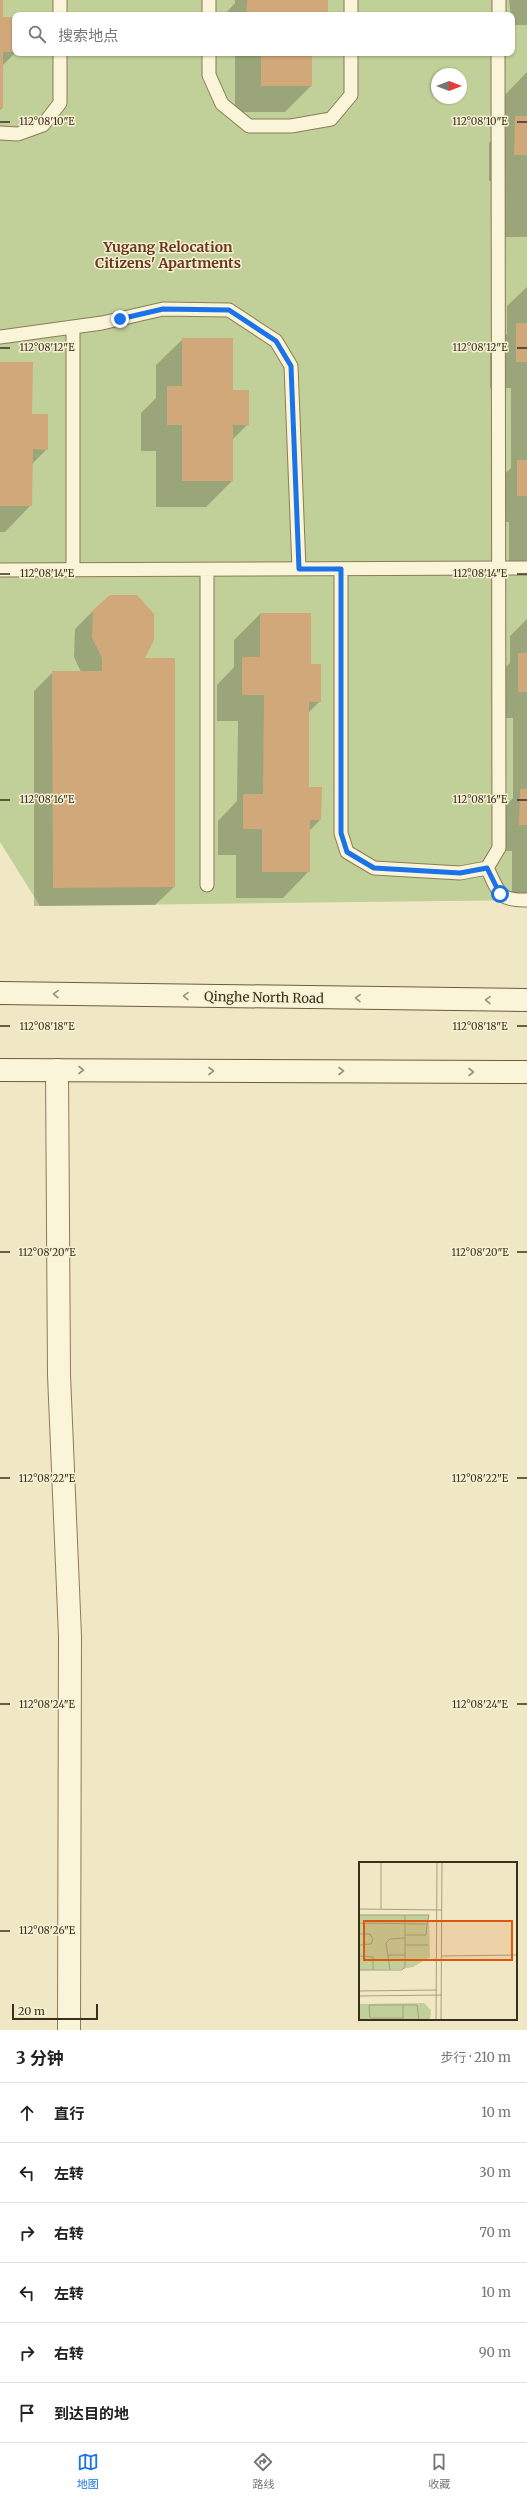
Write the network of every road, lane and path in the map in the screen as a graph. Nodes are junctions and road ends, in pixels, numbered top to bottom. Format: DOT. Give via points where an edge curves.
graph roads {
  1 [pos="60,0"];
  2 [pos="209,0"];
  3 [pos="351,0"];
  4 [pos="498,0"];
  5 [pos="60,12"];
  6 [pos="209,12"];
  7 [pos="351,12"];
  8 [pos="498,12"];
  9 [pos="60,56"];
  10 [pos="209,56"];
  11 [pos="351,56"];
  12 [pos="498,56"];
  13 [pos="0,134"];
  14 [pos="73,328"];
  15 [pos="0,337"];
  16 [pos="498,568"];
  17 [pos="527,568"];
  18 [pos="299,569"];
  19 [pos="341,569"];
  20 [pos="0,570"];
  21 [pos="73,570"];
  22 [pos="207,570"];
  23 [pos="487,868"];
  24 [pos="207,885"];
  25 [pos="527,900"];
  26 [pos="0,993"];
  27 [pos="527,1000"];
  28 [pos="0,1070"];
  29 [pos="57,1070"];
  30 [pos="527,1072"];
  31 [pos="69,2030"];
  1 -- 5 [label="lane"];
  2 -- 6 [label="lane"];
  3 -- 7 [label="lane"];
  4 -- 8 [label="lane"];
  9 -- 13 [label="lane" via="60,103 43,125 18,134"];
  10 -- 11 [label="lane" via="209,75 222,104 249,126 291,126 331,120 350,95"];
  12 -- 16 [label="lane"];
  14 -- 15 [label="lane"];
  14 -- 18 [label="lane" via="163,309 229,310 276,341 291,366"];
  14 -- 21 [label="lane"];
  16 -- 17 [label="lane"];
  16 -- 19 [label="lane"];
  16 -- 23 [label="lane" via="499,848"];
  18 -- 19 [label="lane"];
  18 -- 22 [label="lane"];
  19 -- 23 [label="lane" via="341,833 347,852 374,868 460,873"];
  20 -- 21 [label="lane"];
  21 -- 22 [label="lane"];
  22 -- 24 [label="lane"];
  23 -- 25 [label="lane" via="500,894 510,900"];
  27 -- 26 [label="main road, Qinghe North Road, one-way"];
  28 -- 29 [label="main road"];
  29 -- 30 [label="main road, one-way"];
  29 -- 31 [label="main road" via="59,1375 70,1636"];
}
